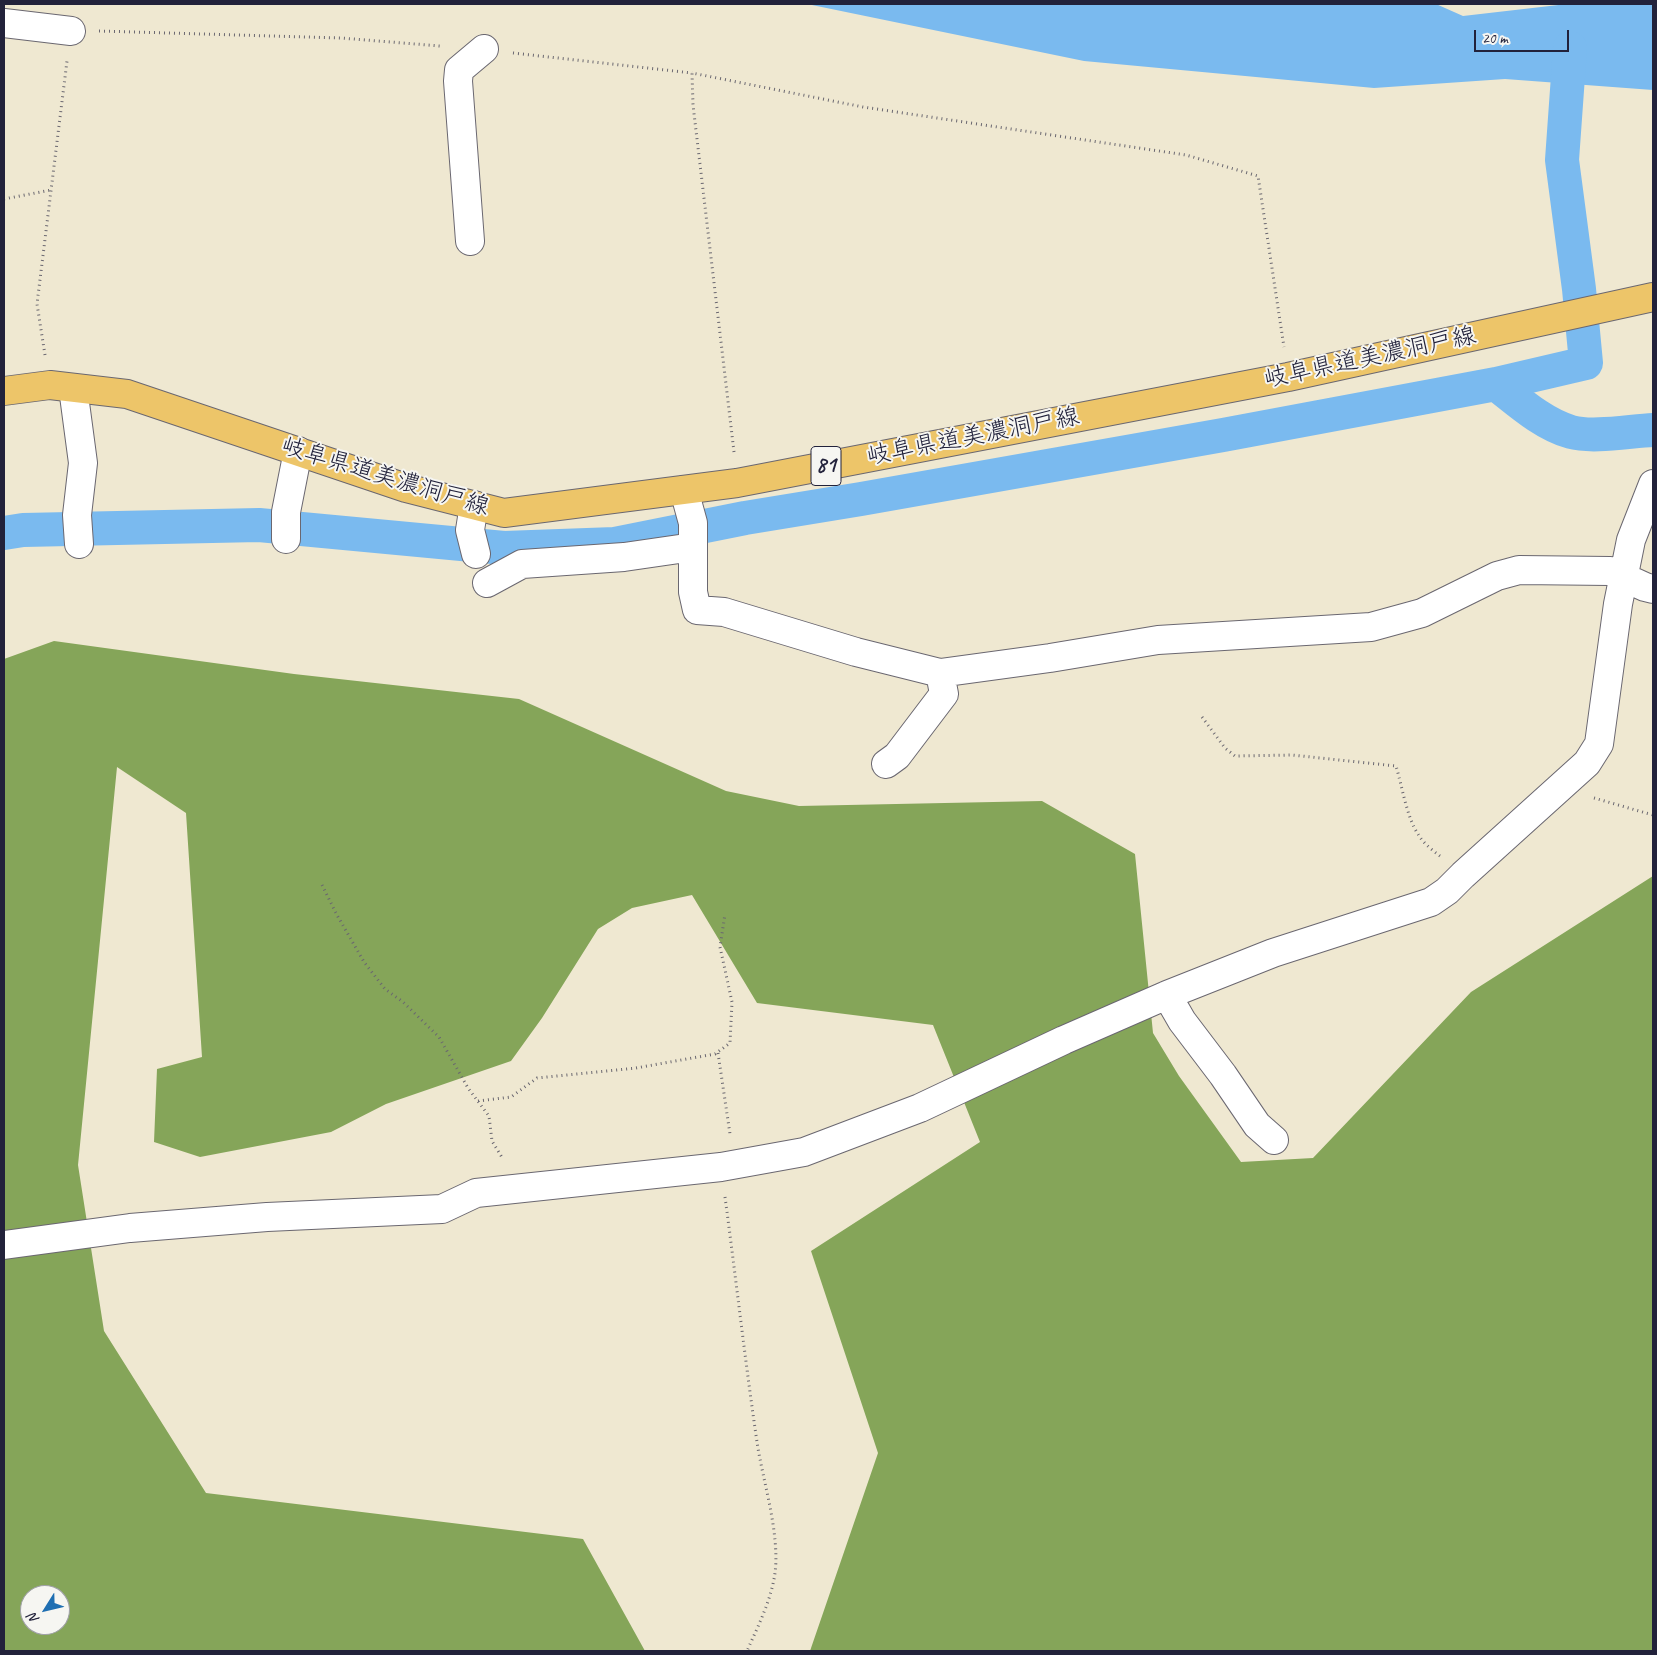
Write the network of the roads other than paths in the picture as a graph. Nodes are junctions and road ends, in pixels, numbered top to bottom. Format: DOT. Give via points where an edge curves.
graph roads {
  1 [pos="4,24"];
  2 [pos="71,31"];
  3 [pos="484,49"];
  4 [pos="470,241"];
  5 [pos="1653,297"];
  6 [pos="61,387"];
  7 [pos="4,391"];
  8 [pos="298,451"];
  9 [pos="1653,484"];
  10 [pos="684,490"];
  11 [pos="693,535"];
  12 [pos="286,539"];
  13 [pos="79,544"];
  14 [pos="1624,578"];
  15 [pos="487,582"];
  16 [pos="1653,589"];
  17 [pos="940,673"];
  18 [pos="886,764"];
  19 [pos="1167,994"];
  20 [pos="1274,1140"];
  21 [pos="4,1245"];
  1 -- 2 [label="street"];
  3 -- 4 [label="street" via="459,70 458,81"];
  5 -- 10 [label="main road, 岐阜県道美濃洞戸線 / 81" via="1288,377 738,483"];
  6 -- 7 [label="main road, 岐阜県道美濃洞戸線 / 81"];
  6 -- 8 [label="main road, 岐阜県道美濃洞戸線 / 81" via="127,394"];
  6 -- 13 [label="street" via="83,464 77,515"];
  8 -- 10 [label="main road, 岐阜県道美濃洞戸線 / 81" via="406,488 473,530 504,513"];
  8 -- 12 [label="street" via="286,512"];
  9 -- 14 [label="street" via="1631,540"];
  10 -- 11 [label="street"];
  11 -- 15 [label="street" via="624,557 522,564"];
  11 -- 17 [label="street" via="693,592 697,610 724,612 856,652"];
  14 -- 16 [label="street"];
  14 -- 17 [label="street" via="1610,571 1519,570 1497,576 1422,613 1370,627 1158,640"];
  14 -- 19 [label="street" via="1599,744 1587,763 1447,891 1431,902 1272,953"];
  17 -- 18 [label="street" via="944,694 897,756"];
  19 -- 20 [label="street" via="1182,1021 1257,1125"];
  19 -- 21 [label="street" via="911,1111 804,1152 728,1166 476,1193 442,1210 267,1217 130,1228"];
}
